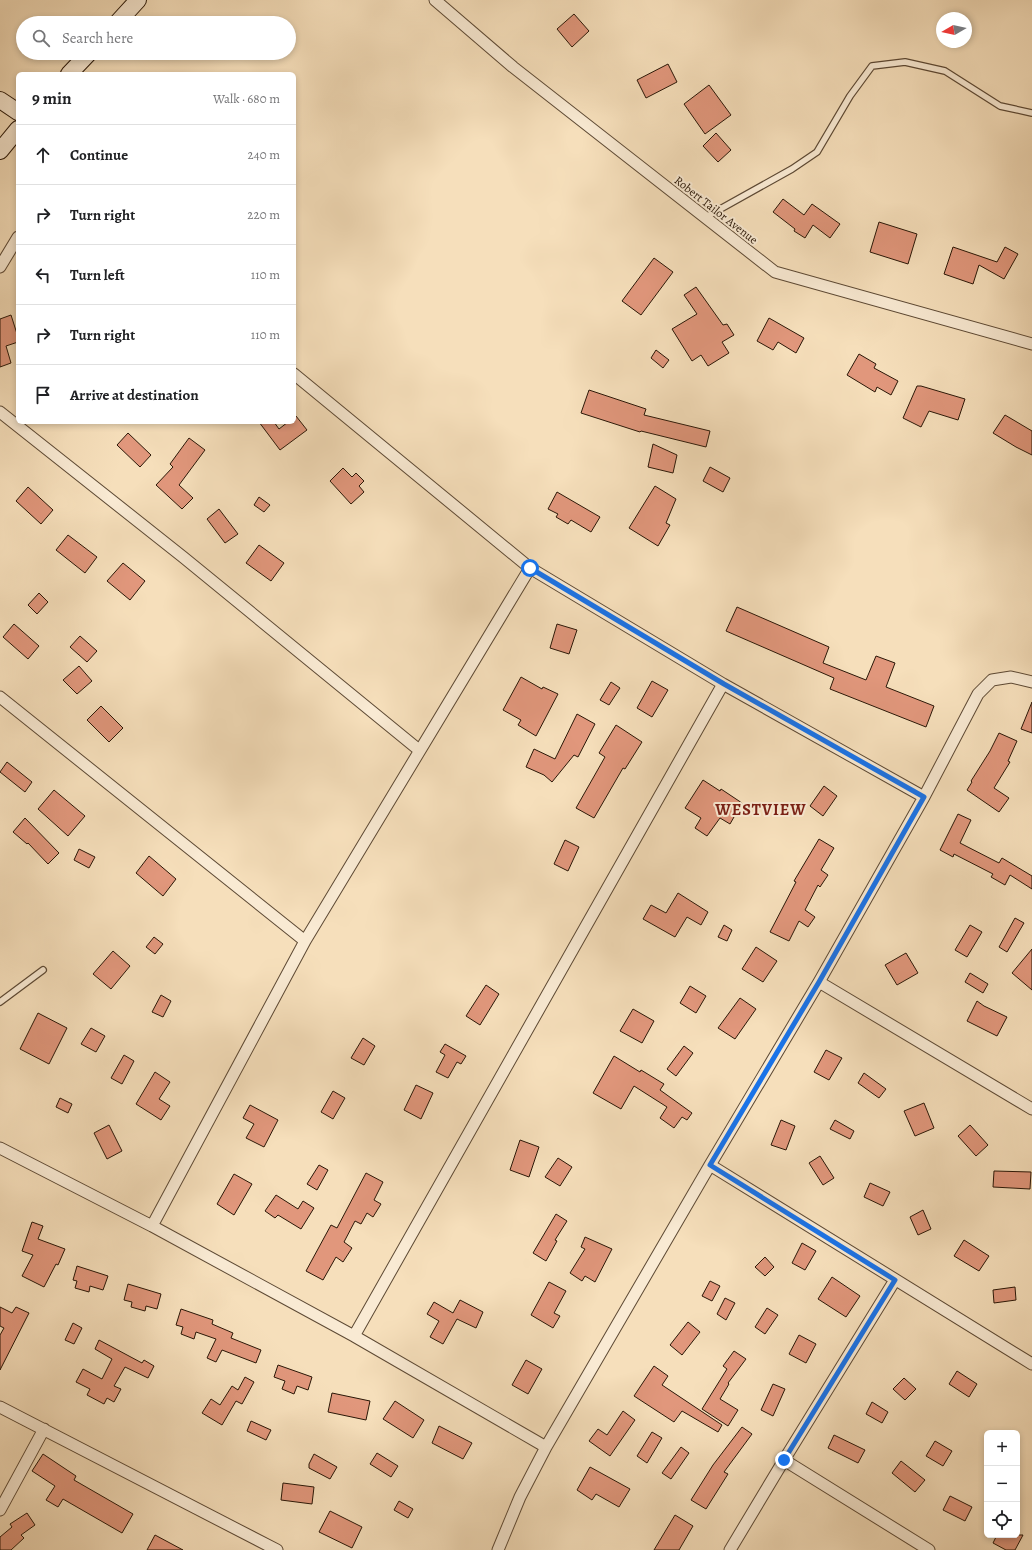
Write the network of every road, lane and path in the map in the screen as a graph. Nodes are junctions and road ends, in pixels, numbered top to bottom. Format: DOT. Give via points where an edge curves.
graph roads {
  1 [pos="138,0"];
  2 [pos="434,0"];
  3 [pos="123,16"];
  4 [pos="82,60"];
  5 [pos="71,72"];
  6 [pos="0,100"];
  7 [pos="16,111"];
  8 [pos="1032,113"];
  9 [pos="705,218"];
  10 [pos="16,239"];
  11 [pos="0,267"];
  12 [pos="1032,344"];
  13 [pos="296,376"];
  14 [pos="0,412"];
  15 [pos="530,568"];
  16 [pos="1032,682"];
  17 [pos="724,684"];
  18 [pos="0,697"];
  19 [pos="419,750"];
  20 [pos="924,797"];
  21 [pos="305,941"];
  22 [pos="43,970"];
  23 [pos="819,982"];
  24 [pos="0,1002"];
  25 [pos="1032,1108"];
  26 [pos="0,1148"];
  27 [pos="710,1165"];
  28 [pos="152,1226"];
  29 [pos="895,1280"];
  30 [pos="354,1336"];
  31 [pos="1032,1364"];
  32 [pos="0,1406"];
  33 [pos="44,1429"];
  34 [pos="546,1446"];
  35 [pos="784,1460"];
  36 [pos="0,1510"];
  37 [pos="277,1550"];
  38 [pos="498,1550"];
  39 [pos="730,1550"];
  40 [pos="929,1550"];
  1 -- 3 [label="main road"];
  2 -- 9 [label="street, Robert Tailor Avenue" via="513,67"];
  4 -- 5 [label="main road"];
  6 -- 7 [label="main road"];
  8 -- 9 [label="lane" via="1000,106 945,71 905,62 872,66 850,96 817,152"];
  9 -- 12 [label="street, Robert Tailor Avenue" via="775,272"];
  10 -- 11 [label="street"];
  13 -- 15 [label="street"];
  14 -- 19 [label="street" via="183,557"];
  15 -- 17 [label="street"];
  15 -- 19 [label="street"];
  16 -- 20 [label="street" via="1011,677 992,680 978,694"];
  17 -- 20 [label="street"];
  17 -- 30 [label="street"];
  18 -- 21 [label="street"];
  19 -- 21 [label="street"];
  20 -- 23 [label="street"];
  21 -- 28 [label="street"];
  22 -- 24 [label="lane"];
  23 -- 25 [label="street"];
  23 -- 27 [label="street"];
  26 -- 28 [label="street"];
  27 -- 29 [label="street"];
  27 -- 34 [label="street"];
  28 -- 30 [label="street"];
  29 -- 31 [label="street"];
  29 -- 35 [label="street"];
  30 -- 34 [label="street"];
  32 -- 33 [label="street"];
  33 -- 36 [label="street"];
  33 -- 37 [label="street"];
  34 -- 38 [label="street" via="520,1497"];
  35 -- 39 [label="street"];
  35 -- 40 [label="street"];
}
